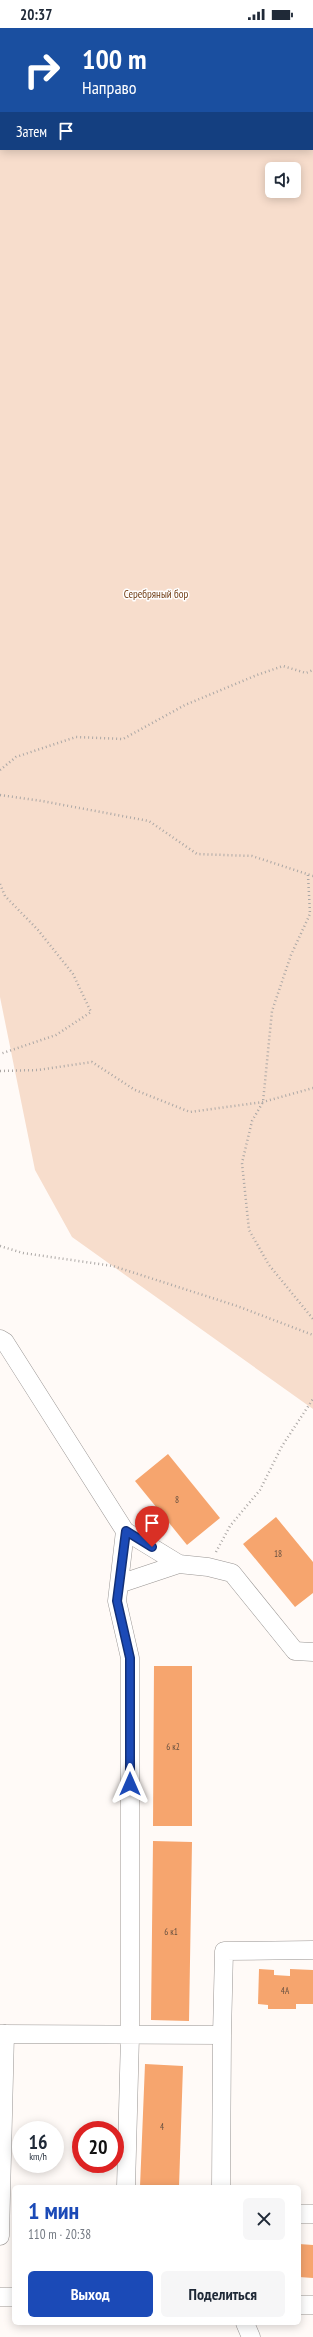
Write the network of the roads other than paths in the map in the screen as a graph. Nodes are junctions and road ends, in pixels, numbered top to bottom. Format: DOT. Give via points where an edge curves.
graph roads {
  1 [pos="0,1338"];
  2 [pos="126,1531"];
  3 [pos="179,1564"];
  4 [pos="119,1584"];
  5 [pos="313,1652"];
  6 [pos="313,1950"];
  7 [pos="2,2034"];
  8 [pos="222,2035"];
  9 [pos="130,2036"];
  10 [pos="126,2185"];
  11 [pos="221,2185"];
  12 [pos="301,2214"];
  13 [pos="313,2214"];
  14 [pos="0,2236"];
  15 [pos="0,2297"];
  16 [pos="12,2297"];
  17 [pos="301,2305"];
  18 [pos="313,2305"];
  19 [pos="246,2325"];
  20 [pos="251,2337"];
  1 -- 2 [label="street" via="5,1342"];
  2 -- 3 [label="street"];
  2 -- 4 [label="street"];
  3 -- 4 [label="street"];
  3 -- 5 [label="street" via="232,1573 296,1651"];
  4 -- 9 [label="street" via="117,1601 130,1658"];
  6 -- 8 [label="street" via="224,1951"];
  7 -- 9 [label="street"];
  7 -- 14 [label="street"];
  8 -- 9 [label="street"];
  8 -- 11 [label="street"];
  9 -- 10 [label="street"];
  12 -- 13 [label="street"];
  15 -- 16 [label="street"];
  17 -- 18 [label="street"];
  19 -- 20 [label="street"];
}
